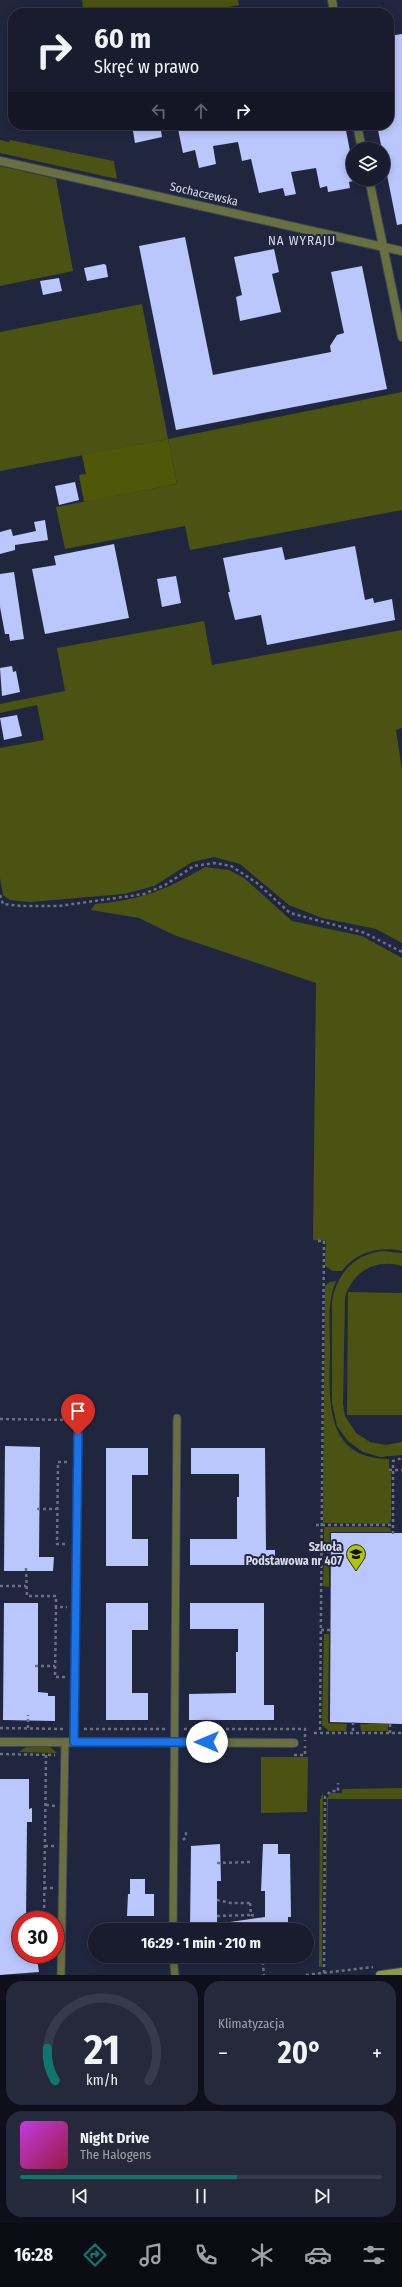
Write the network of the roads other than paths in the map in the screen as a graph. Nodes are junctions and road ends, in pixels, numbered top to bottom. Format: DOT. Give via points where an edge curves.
graph roads {
  1 [pos="359,130"];
  2 [pos="361,142"];
  3 [pos="0,161"];
  4 [pos="370,186"];
  5 [pos="382,246"];
  6 [pos="402,251"];
  7 [pos="402,336"];
  8 [pos="177,1418"];
  9 [pos="78,1420"];
  10 [pos="0,1742"];
  11 [pos="65,1742"];
  12 [pos="74,1742"];
  13 [pos="174,1742"];
  14 [pos="294,1743"];
  15 [pos="173,1923"];
  16 [pos="174,1963"];
  17 [pos="402,1972"];
  18 [pos="61,1975"];
  19 [pos="175,1975"];
  20 [pos="380,1975"];
  1 -- 2 [label="street"];
  3 -- 5 [label="street, Sochaczewska"];
  4 -- 5 [label="street"];
  5 -- 6 [label="street, Sochaczewska"];
  5 -- 7 [label="street"];
  8 -- 13 [label="lane"];
  9 -- 12 [label="lane"];
  10 -- 11 [label="street"];
  11 -- 12 [label="street"];
  11 -- 18 [label="lane"];
  12 -- 13 [label="street"];
  13 -- 14 [label="street"];
  13 -- 15 [label="lane"];
  16 -- 19 [label="lane"];
  17 -- 20 [label="street"];
}
